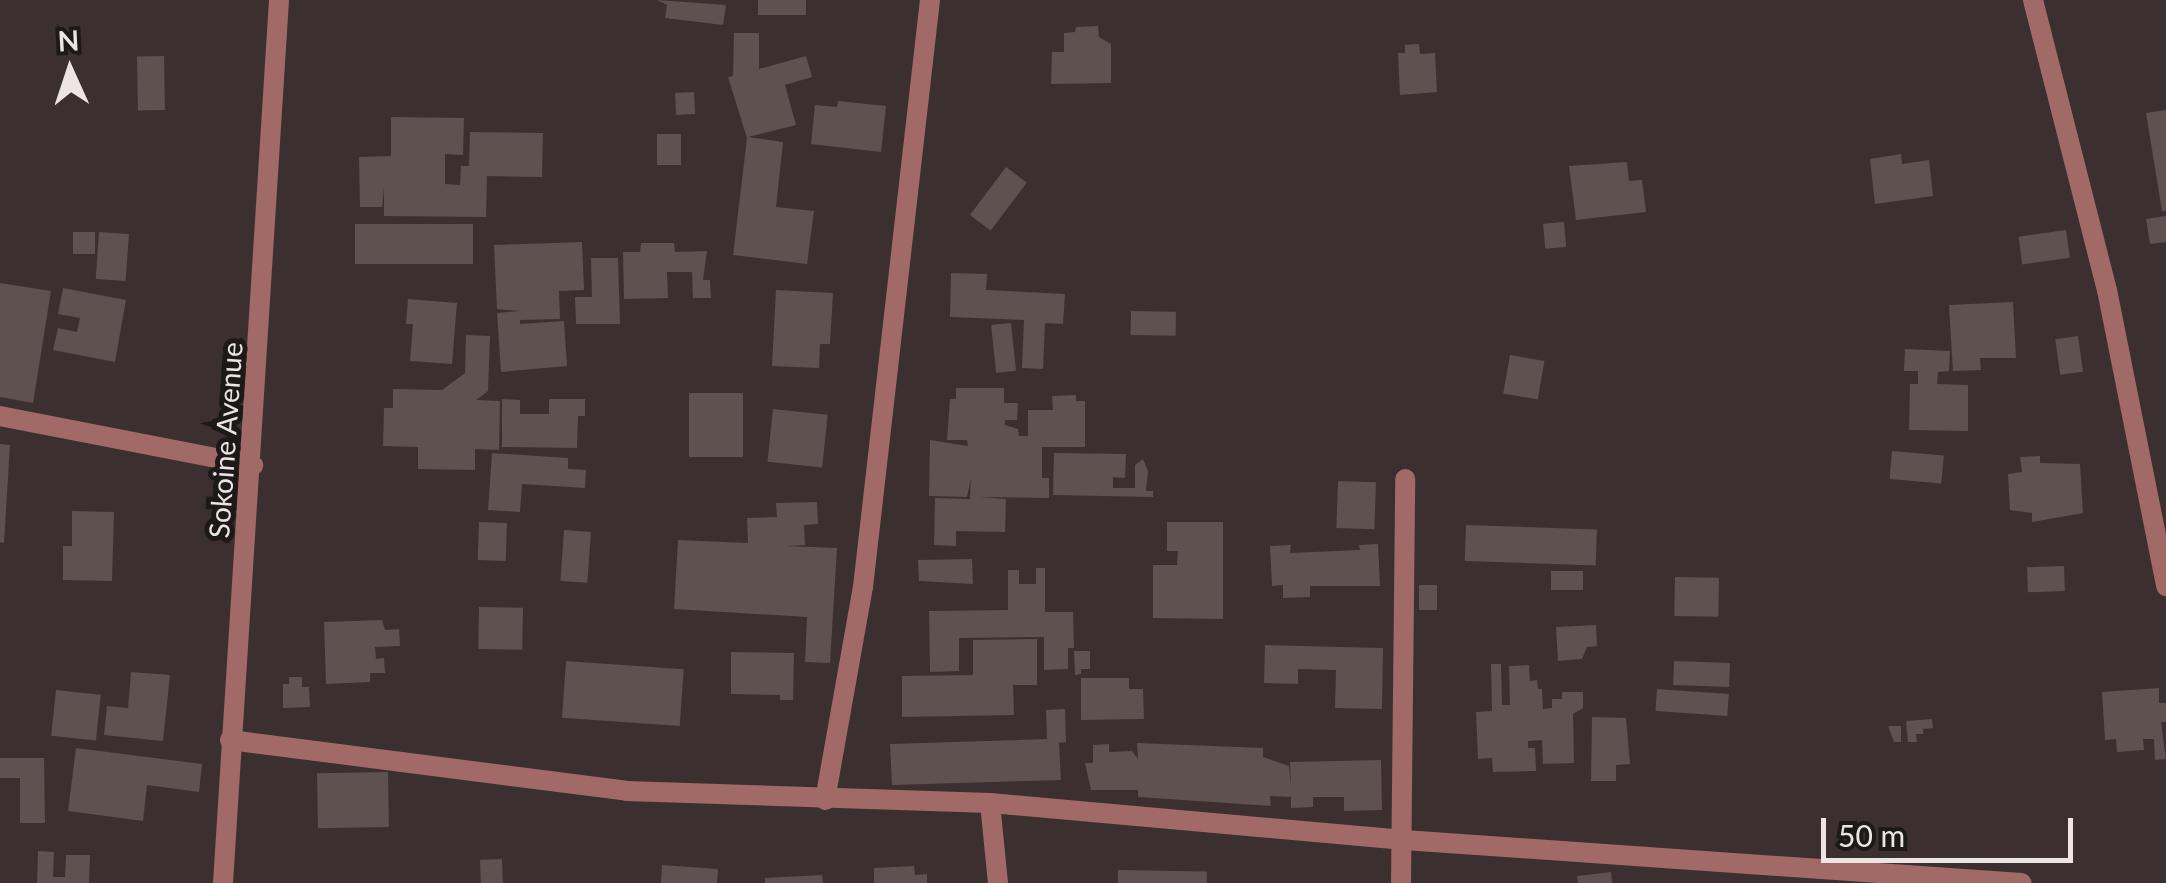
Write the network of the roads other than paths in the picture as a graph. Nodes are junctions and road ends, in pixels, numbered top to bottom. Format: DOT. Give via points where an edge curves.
graph roads {
  1 [pos="279,0"];
  2 [pos="930,0"];
  3 [pos="2032,0"];
  4 [pos="0,416"];
  5 [pos="253,465"];
  6 [pos="1405,479"];
  7 [pos="2166,586"];
  8 [pos="230,740"];
  9 [pos="826,800"];
  10 [pos="990,803"];
  11 [pos="1404,840"];
  12 [pos="223,883"];
  13 [pos="998,883"];
  14 [pos="1401,883"];
  15 [pos="2022,883"];
  1 -- 5 [label="street, Sokoine Avenue"];
  2 -- 9 [label="street" via="862,587"];
  3 -- 7 [label="street" via="2108,290"];
  4 -- 5 [label="street"];
  5 -- 8 [label="street, Sokoine Avenue"];
  6 -- 11 [label="street"];
  8 -- 9 [label="street" via="626,792"];
  8 -- 12 [label="street, Sokoine Avenue"];
  9 -- 10 [label="street"];
  10 -- 11 [label="street"];
  10 -- 13 [label="street"];
  11 -- 14 [label="street"];
  11 -- 15 [label="street"];
}
